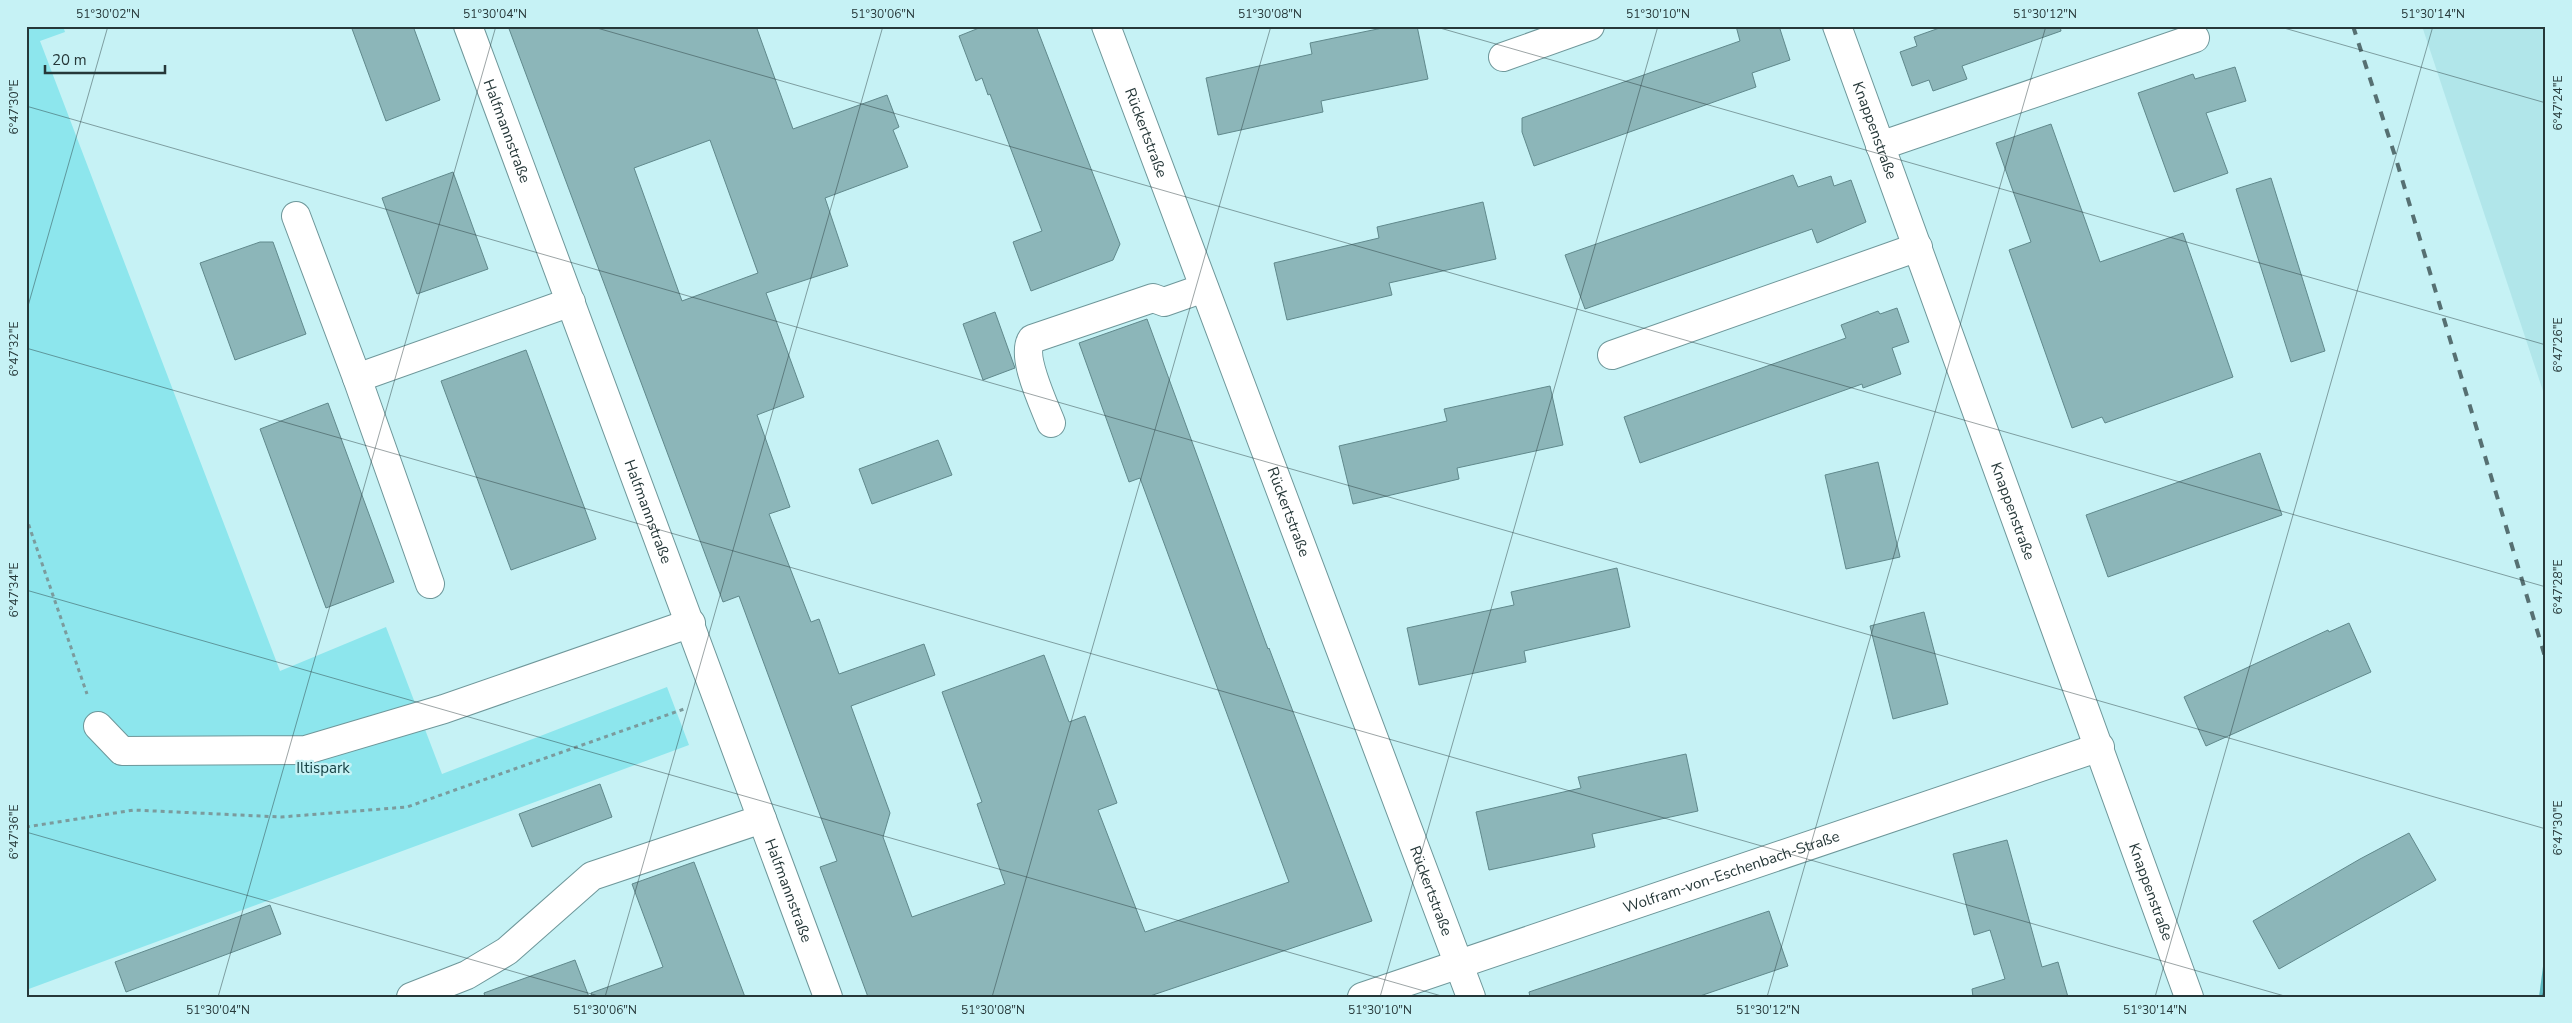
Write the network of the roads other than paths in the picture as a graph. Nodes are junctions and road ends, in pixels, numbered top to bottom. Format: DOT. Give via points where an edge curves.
graph roads {
  1 [pos="468,26"];
  2 [pos="1106,26"];
  3 [pos="1590,26"];
  4 [pos="1837,26"];
  5 [pos="2195,38"];
  6 [pos="1503,57"];
  7 [pos="1880,146"];
  8 [pos="296,216"];
  9 [pos="1918,247"];
  10 [pos="1204,288"];
  11 [pos="571,302"];
  12 [pos="1612,355"];
  13 [pos="357,378"];
  14 [pos="1051,423"];
  15 [pos="430,584"];
  16 [pos="691,623"];
  17 [pos="98,726"];
  18 [pos="2100,747"];
  19 [pos="762,819"];
  20 [pos="1458,962"];
  21 [pos="411,997"];
  22 [pos="828,997"];
  23 [pos="1362,997"];
  24 [pos="1471,997"];
  25 [pos="2189,997"];
  1 -- 11 [label="street, Halfmannstraße"];
  2 -- 10 [label="street, Rückertstraße"];
  3 -- 6 [label="street"];
  4 -- 7 [label="street, Knappenstraße"];
  5 -- 7 [label="street"];
  7 -- 9 [label="street, Knappenstraße"];
  8 -- 13 [label="street"];
  9 -- 12 [label="street"];
  9 -- 18 [label="street, Knappenstraße"];
  10 -- 14 [label="street" via="1164,302 1153,298 1032,339 1027,356"];
  10 -- 20 [label="street, Rückertstraße"];
  11 -- 13 [label="street"];
  11 -- 16 [label="street, Halfmannstraße"];
  13 -- 15 [label="street"];
  16 -- 17 [label="street" via="444,709 306,750 122,751"];
  16 -- 19 [label="street, Halfmannstraße"];
  18 -- 20 [label="street, Wolfram-von-Eschenbach-Straße"];
  18 -- 25 [label="street, Knappenstraße"];
  19 -- 21 [label="street" via="592,876 507,951 467,975"];
  19 -- 22 [label="street, Halfmannstraße"];
  20 -- 23 [label="street, Wolfram-von-Eschenbach-Straße"];
  20 -- 24 [label="street, Rückertstraße"];
}
